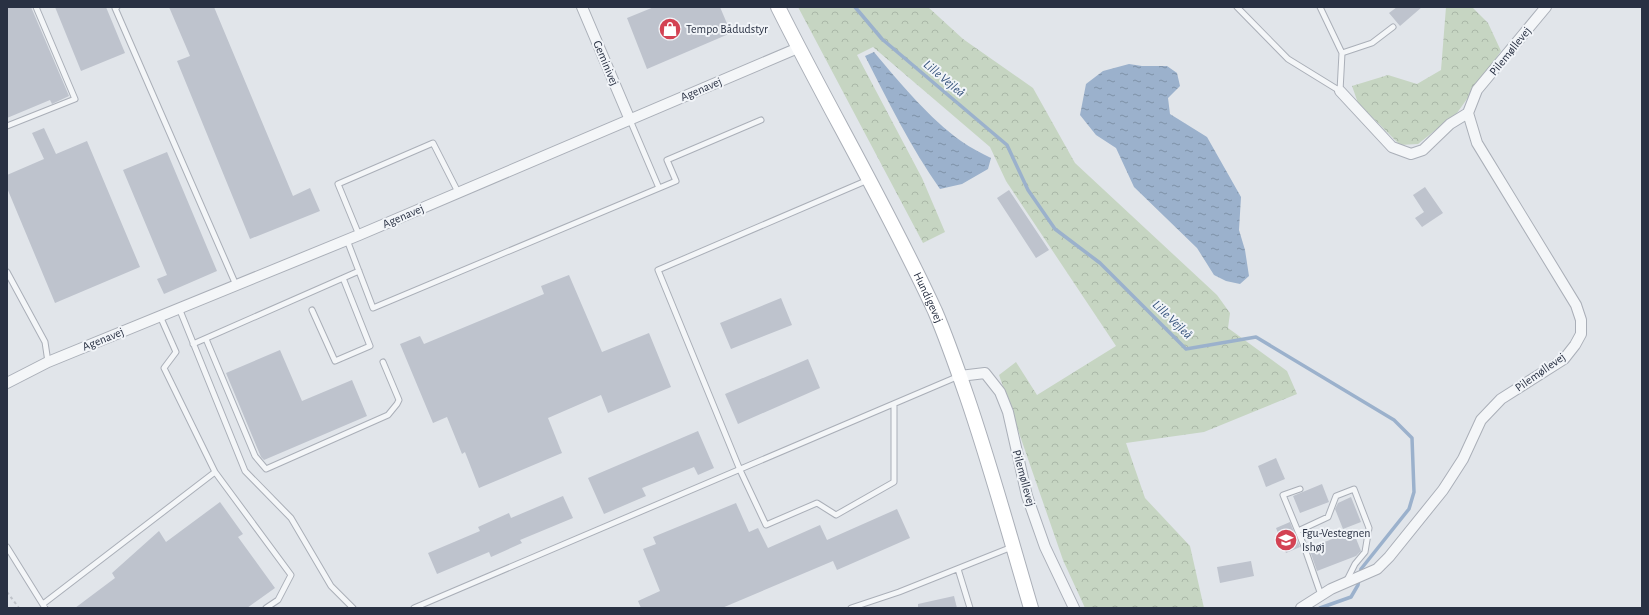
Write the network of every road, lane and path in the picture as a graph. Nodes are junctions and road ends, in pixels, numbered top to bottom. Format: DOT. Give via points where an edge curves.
graph roads {
  1 [pos="36,7"];
  2 [pos="117,7"];
  3 [pos="582,7"];
  4 [pos="778,7"];
  5 [pos="1237,7"];
  6 [pos="1320,7"];
  7 [pos="1546,7"];
  8 [pos="1393,27"];
  9 [pos="798,48"];
  10 [pos="1342,52"];
  11 [pos="1340,91"];
  12 [pos="1468,113"];
  13 [pos="630,120"];
  14 [pos="761,120"];
  15 [pos="7,126"];
  16 [pos="869,180"];
  17 [pos="659,188"];
  18 [pos="458,192"];
  19 [pos="359,235"];
  20 [pos="347,240"];
  21 [pos="359,271"];
  22 [pos="7,272"];
  23 [pos="343,278"];
  24 [pos="236,285"];
  25 [pos="180,308"];
  26 [pos="312,310"];
  27 [pos="160,316"];
  28 [pos="206,339"];
  29 [pos="194,344"];
  30 [pos="48,362"];
  31 [pos="383,362"];
  32 [pos="960,376"];
  33 [pos="7,383"];
  34 [pos="894,404"];
  35 [pos="740,470"];
  36 [pos="215,472"];
  37 [pos="1300,489"];
  38 [pos="1298,531"];
  39 [pos="7,547"];
  40 [pos="1013,547"];
  41 [pos="958,569"];
  42 [pos="1348,580"];
  43 [pos="7,592"];
  44 [pos="1321,595"];
  45 [pos="44,606"];
  46 [pos="18,608"];
  47 [pos="266,608"];
  48 [pos="353,608"];
  49 [pos="414,608"];
  50 [pos="851,608"];
  51 [pos="970,608"];
  52 [pos="1031,608"];
  53 [pos="1074,608"];
  54 [pos="1301,608"];
  1 -- 15 [label="lane" via="75,99"];
  2 -- 24 [label="lane" via="115,8"];
  3 -- 13 [label="street, Geminivej"];
  4 -- 9 [label="street, Hundigevej"];
  5 -- 11 [label="lane" via="1288,59"];
  6 -- 10 [label="lane"];
  7 -- 12 [label="street, Pilemøllevej" via="1477,90"];
  8 -- 10 [label="lane" via="1372,43"];
  9 -- 13 [label="street, Agenavej"];
  9 -- 16 [label="street, Hundigevej"];
  10 -- 11 [label="lane"];
  11 -- 12 [label="street" via="1392,147 1411,154 1423,150 1450,124"];
  12 -- 42 [label="street, Pilemøllevej" via="1477,143 1576,305 1581,320 1581,334 1564,359 1501,399 1481,420 1463,459 1443,490 1389,557 1377,569"];
  13 -- 17 [label="lane"];
  13 -- 18 [label="street, Agenavej"];
  14 -- 17 [label="lane" via="667,160 676,181"];
  16 -- 32 [label="street, Hundigevej" via="935,312"];
  16 -- 35 [label="lane" via="658,270"];
  17 -- 21 [label="lane" via="373,308"];
  18 -- 19 [label="street, Agenavej"];
  18 -- 19 [label="lane" via="433,143 338,184"];
  19 -- 20 [label="street, Agenavej"];
  20 -- 21 [label="lane"];
  20 -- 24 [label="street, Agenavej"];
  21 -- 23 [label="lane"];
  22 -- 30 [label="lane" via="45,342"];
  23 -- 26 [label="lane" via="370,346 335,361"];
  23 -- 28 [label="lane"];
  24 -- 25 [label="street, Agenavej"];
  25 -- 27 [label="street, Agenavej"];
  25 -- 29 [label="lane"];
  27 -- 30 [label="street, Agenavej"];
  27 -- 36 [label="lane" via="176,352 164,368"];
  28 -- 29 [label="lane"];
  28 -- 31 [label="lane" via="255,456 266,468 388,415 399,400"];
  29 -- 48 [label="lane" via="245,471 291,518 331,586"];
  30 -- 33 [label="street, Agenavej"];
  32 -- 34 [label="lane"];
  32 -- 40 [label="street, Hundigevej" via="988,457"];
  32 -- 53 [label="street, Pilemøllevej" via="985,373 1000,392 1008,412 1030,503 1045,546"];
  34 -- 35 [label="lane"];
  34 -- 35 [label="lane" via="894,482 836,515 817,503 766,525"];
  35 -- 49 [label="lane"];
  36 -- 45 [label="lane"];
  36 -- 47 [label="lane" via="291,575 278,600"];
  37 -- 38 [label="lane" via="1284,495"];
  38 -- 42 [label="lane" via="1328,517 1336,496 1354,489 1369,528 1364,552"];
  38 -- 44 [label="lane"];
  39 -- 45 [label="lane"];
  40 -- 41 [label="lane"];
  40 -- 52 [label="street, Hundigevej"];
  41 -- 50 [label="lane"];
  41 -- 51 [label="lane"];
  42 -- 44 [label="street, Pilemøllevej"];
  43 -- 46 [label="path"];
  44 -- 54 [label="street, Pilemøllevej"];
}
